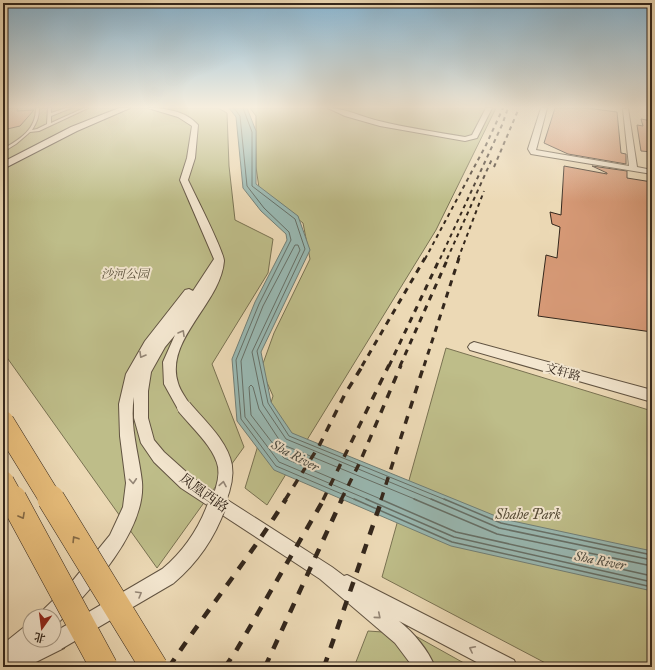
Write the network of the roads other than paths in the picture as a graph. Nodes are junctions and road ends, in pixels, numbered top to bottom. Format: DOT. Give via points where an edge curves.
graph roads {
  1 [pos="21,139"];
  2 [pos="46,139"];
  3 [pos="56,139"];
  4 [pos="194,139"];
  5 [pos="535,139"];
  6 [pos="630,139"];
  7 [pos="3,151"];
  8 [pos="3,161"];
  9 [pos="3,166"];
  10 [pos="633,169"];
  11 [pos="652,172"];
  12 [pos="219,259"];
  13 [pos="474,347"];
  14 [pos="652,396"];
  15 [pos="3,422"];
  16 [pos="3,482"];
  17 [pos="326,573"];
  18 [pos="60,608"];
  19 [pos="22,641"];
  20 [pos="3,656"];
  21 [pos="5,667"];
  22 [pos="104,667"];
  23 [pos="154,667"];
  24 [pos="425,667"];
  25 [pos="507,667"];
  1 -- 7 [label="lane"];
  2 -- 8 [label="main road"];
  3 -- 9 [label="main road"];
  4 -- 12 [label="street" via="192,158 184,180"];
  5 -- 10 [label="street" via="532,149 534,152"];
  6 -- 10 [label="street"];
  10 -- 11 [label="street"];
  12 -- 17 [label="street, 凤凰西路" via="184,314 161,344 146,372 141,391 141,418 148,443 187,483"];
  12 -- 18 [label="street, one-way" via="149,344 132,374 126,404 127,436 134,484 132,508 116,541 77,591"];
  21 -- 12 [label="street, one-way, bridge" via="56,641 168,576 182,565 209,528 224,484 225,464 218,450 184,407 171,384 169,362 181,334 209,290"];
  13 -- 14 [label="street, 文轩路"];
  23 -- 15 [label="main road, one-way, bridge"];
  16 -- 22 [label="main road, one-way, bridge"];
  17 -- 24 [label="street, 凤凰西路, one-way" via="402,636"];
  25 -- 17 [label="street, one-way"];
  19 -- 20 [label="street"];
}
